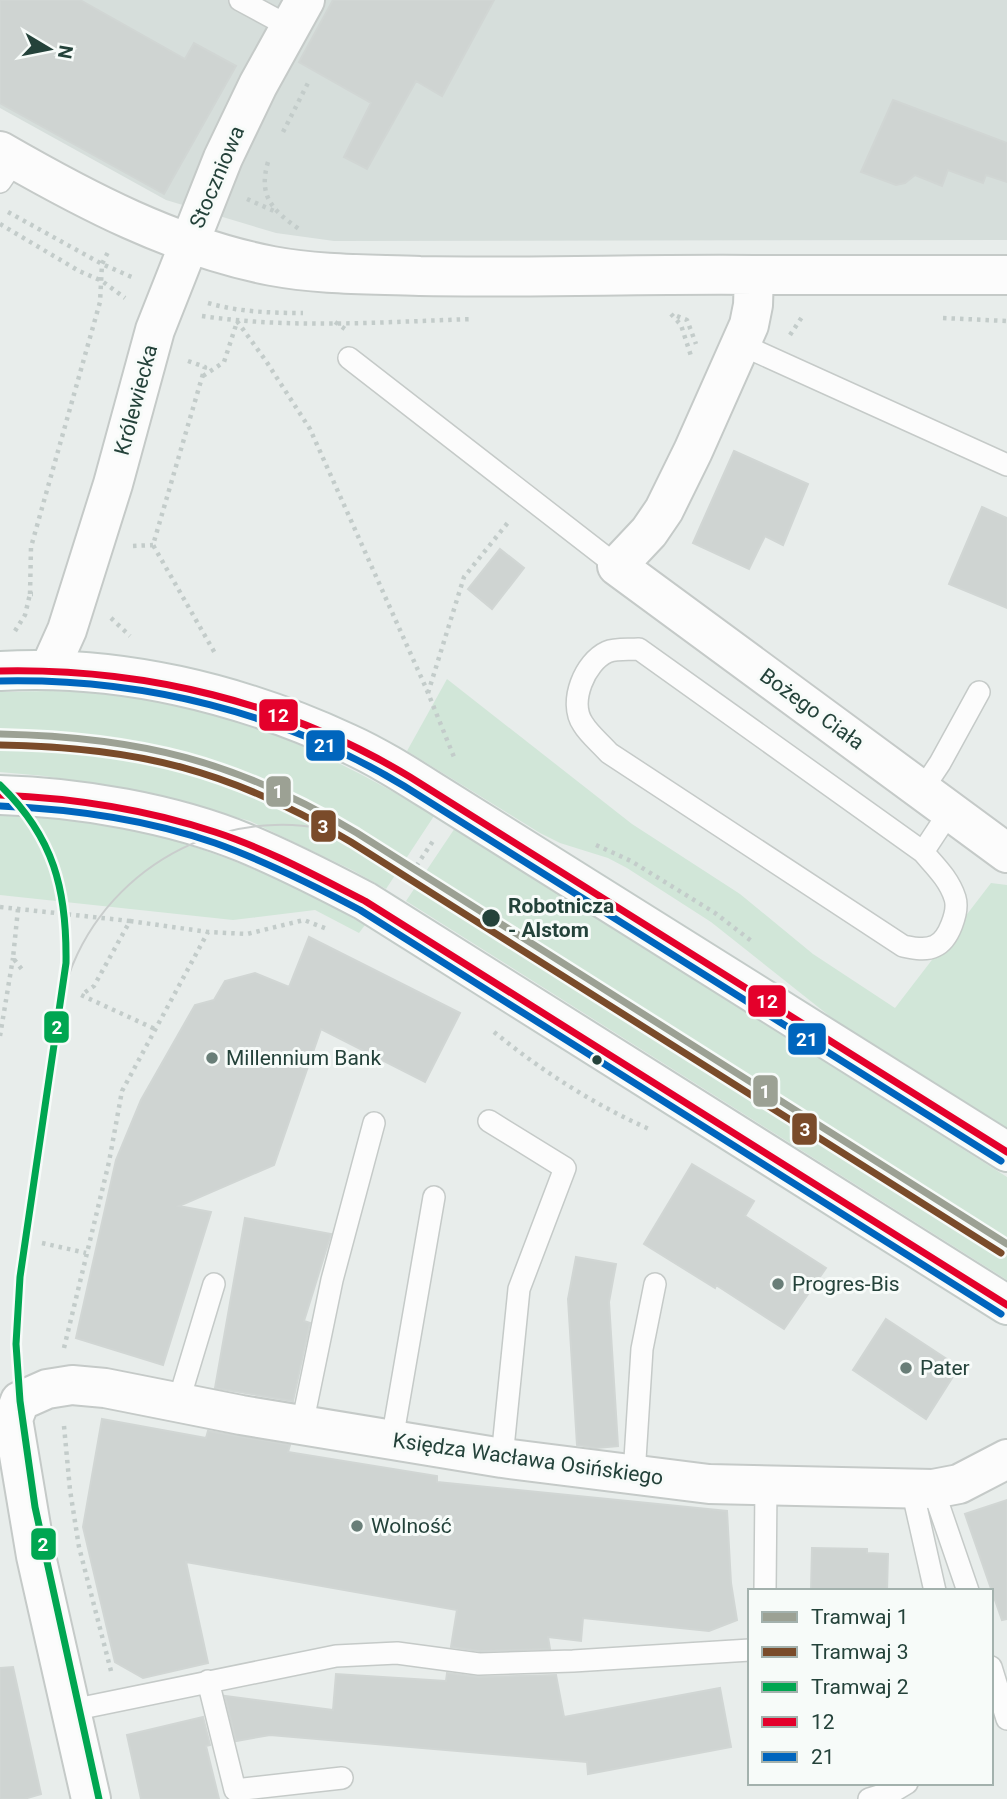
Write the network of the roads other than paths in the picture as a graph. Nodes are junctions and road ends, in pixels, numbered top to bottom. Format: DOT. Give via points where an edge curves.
graph roads {
  1 [pos="240,0"];
  2 [pos="298,13"];
  3 [pos="5,164"];
  4 [pos="190,243"];
  5 [pos="1007,275"];
  6 [pos="754,281"];
  7 [pos="349,358"];
  8 [pos="733,360"];
  9 [pos="1007,465"];
  10 [pos="617,566"];
  11 [pos="49,670"];
  12 [pos="0,671"];
  13 [pos="979,692"];
  14 [pos="0,795"];
  15 [pos="936,801"];
  16 [pos="923,852"];
  17 [pos="1007,853"];
  18 [pos="489,1121"];
  19 [pos="374,1123"];
  20 [pos="1007,1152"];
  21 [pos="435,1196"];
  22 [pos="214,1284"];
  23 [pos="655,1284"];
  24 [pos="1007,1305"];
  25 [pos="178,1403"];
  26 [pos="302,1425"];
  27 [pos="392,1440"];
  28 [pos="502,1458"];
  29 [pos="1007,1459"];
  30 [pos="634,1475"];
  31 [pos="766,1486"];
  32 [pos="922,1489"];
  33 [pos="14,1510"];
  34 [pos="765,1589"];
  35 [pos="935,1589"];
  36 [pos="967,1589"];
  37 [pos="748,1650"];
  38 [pos="993,1674"];
  39 [pos="208,1681"];
  40 [pos="72,1710"];
  41 [pos="1007,1719"];
  42 [pos="342,1778"];
  43 [pos="903,1785"];
  44 [pos="91,1799"];
  45 [pos="869,1799"];
  1 -- 2 [label="lane"];
  2 -- 4 [label="street, Stoczniowa" via="223,158"];
  3 -- 4 [label="street, Stoczniowa" via="122,218"];
  4 -- 6 [label="street" via="244,260 313,272"];
  4 -- 11 [label="street, Królewiecka" via="155,330 113,484 67,630"];
  5 -- 6 [label="street"];
  6 -- 8 [label="street" via="749,325"];
  7 -- 10 [label="lane"];
  8 -- 9 [label="lane" via="776,361"];
  8 -- 10 [label="street" via="664,510"];
  10 -- 15 [label="street, Bożego Ciała"];
  11 -- 12 [label="street"];
  11 -- 20 [label="street" via="179,685 265,709 348,743"];
  13 -- 15 [label="lane" via="940,763"];
  14 -- 24 [label="street" via="108,806 171,821 243,843 315,875 365,901"];
  15 -- 16 [label="lane"];
  15 -- 17 [label="street, Bożego Ciała"];
  16 -- 16 [label="lane" via="639,649 610,650 594,659 583,678 578,701 581,722 608,753 902,946 922,949 937,946 951,928 956,900 944,876"];
  18 -- 28 [label="lane" via="565,1168 519,1289"];
  19 -- 26 [label="lane" via="332,1280"];
  21 -- 27 [label="lane"];
  22 -- 25 [label="lane"];
  23 -- 30 [label="lane" via="642,1349"];
  25 -- 26 [label="street, Księdza Wacława Osińskiego"];
  25 -- 33 [label="street, Księdza Wacława Osińskiego" via="105,1388 53,1388 20,1401 13,1419"];
  26 -- 27 [label="street, Księdza Wacława Osińskiego"];
  27 -- 28 [label="street, Księdza Wacława Osińskiego"];
  28 -- 30 [label="street, Księdza Wacława Osińskiego"];
  29 -- 32 [label="street, Księdza Wacława Osińskiego" via="959,1484"];
  30 -- 31 [label="street, Księdza Wacława Osińskiego"];
  31 -- 32 [label="street, Księdza Wacława Osińskiego"];
  31 -- 34 [label="lane"];
  32 -- 35 [label="lane"];
  32 -- 36 [label="lane"];
  33 -- 40 [label="street" via="36,1556"];
  37 -- 39 [label="lane" via="479,1664 397,1653 335,1656"];
  38 -- 41 [label="lane"];
  39 -- 40 [label="lane"];
  39 -- 42 [label="lane" via="235,1790"];
  40 -- 44 [label="street"];
  43 -- 45 [label="lane"];
}
